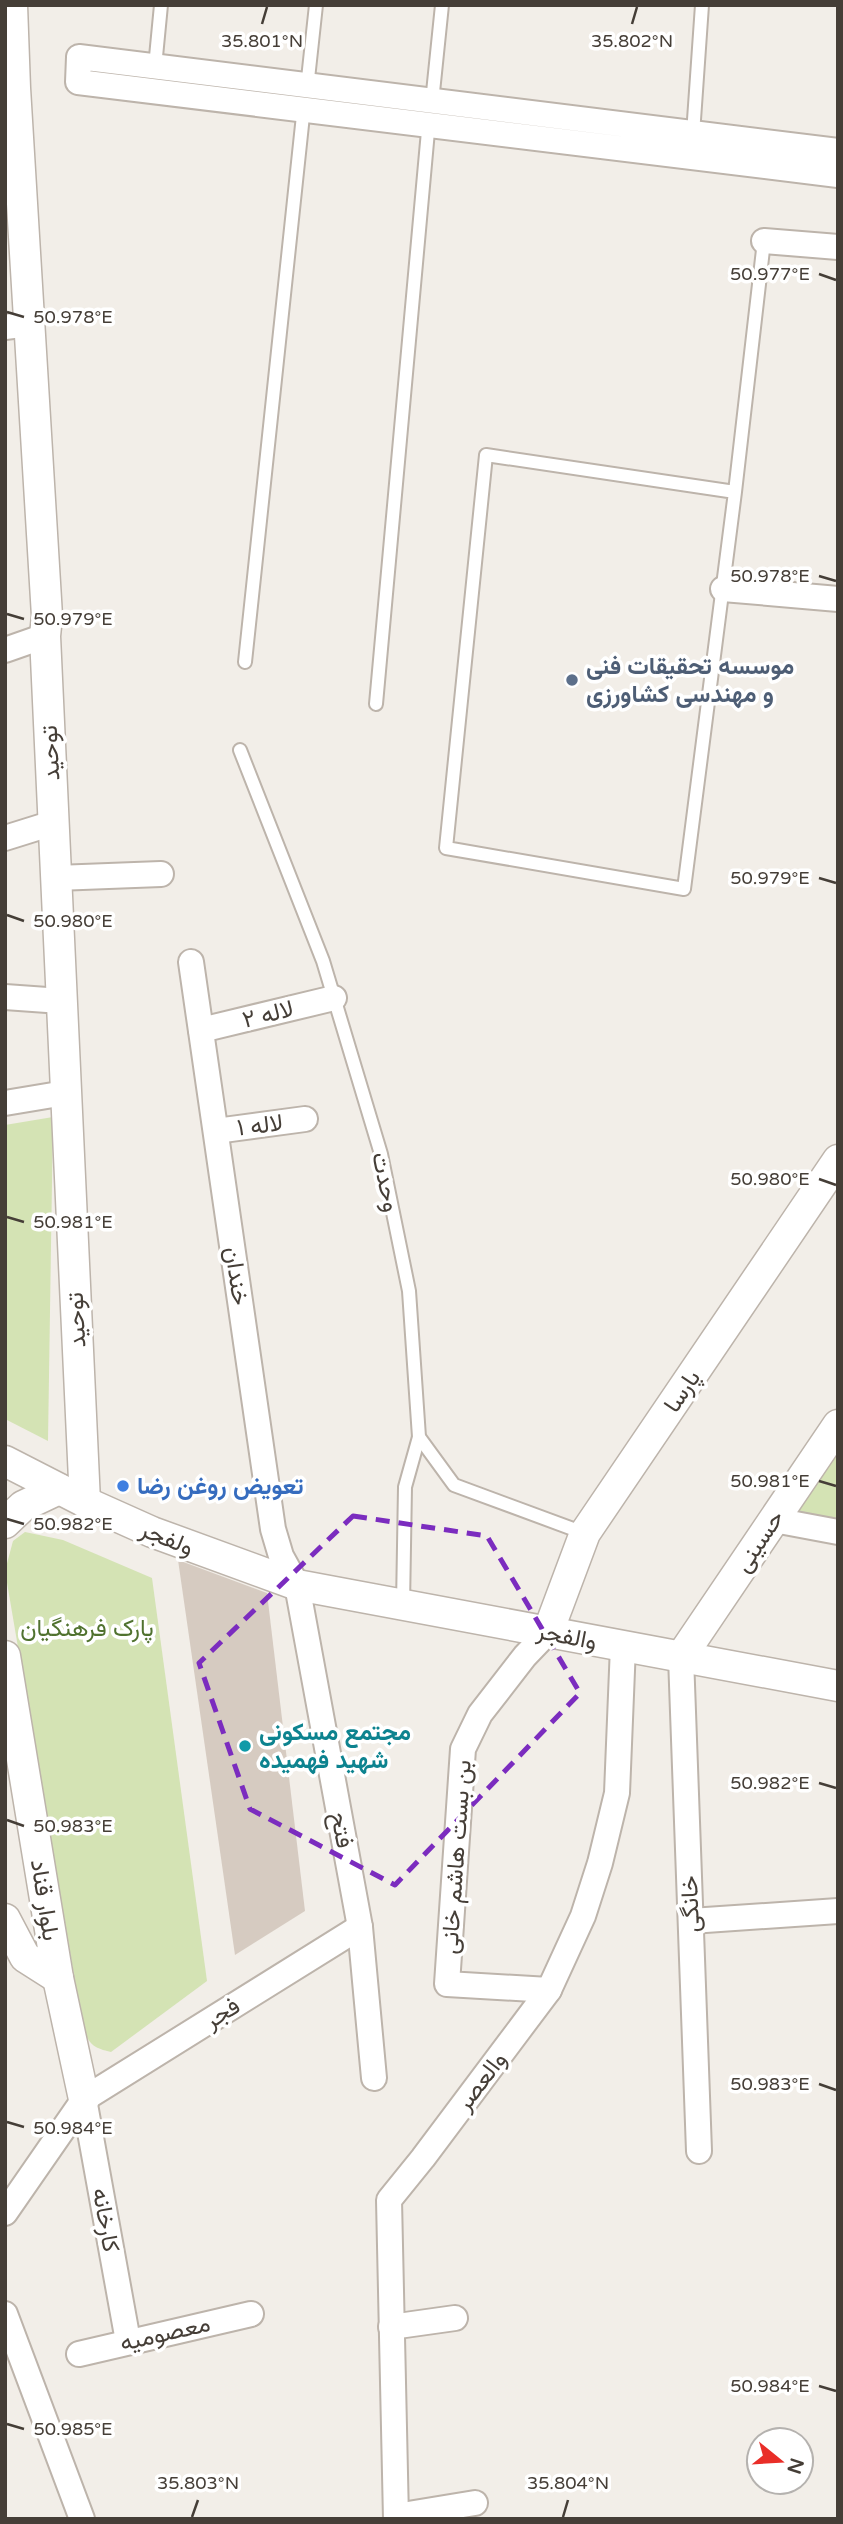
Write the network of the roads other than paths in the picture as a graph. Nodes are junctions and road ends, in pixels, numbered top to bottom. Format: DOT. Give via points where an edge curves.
graph roads {
  1 [pos="12,5"];
  2 [pos="161,5"];
  3 [pos="316,5"];
  4 [pos="442,5"];
  5 [pos="702,5"];
  6 [pos="155,67"];
  7 [pos="10,89"];
  8 [pos="305,97"];
  9 [pos="430,113"];
  10 [pos="693,134"];
  11 [pos="838,152"];
  12 [pos="838,175"];
  13 [pos="13,185"];
  14 [pos="764,241"];
  15 [pos="838,247"];
  16 [pos="17,326"];
  17 [pos="735,492"];
  18 [pos="723,589"];
  19 [pos="838,599"];
  20 [pos="45,636"];
  21 [pos="5,650"];
  22 [pos="245,662"];
  23 [pos="376,704"];
  24 [pos="240,750"];
  25 [pos="53,822"];
  26 [pos="5,838"];
  27 [pos="161,874"];
  28 [pos="56,878"];
  29 [pos="191,962"];
  30 [pos="5,997"];
  31 [pos="334,998"];
  32 [pos="61,1001"];
  33 [pos="201,1030"];
  34 [pos="65,1093"];
  35 [pos="5,1103"];
  36 [pos="305,1119"];
  37 [pos="216,1131"];
  38 [pos="838,1160"];
  39 [pos="838,1425"];
  40 [pos="419,1437"];
  41 [pos="5,1461"];
  42 [pos="72,1495"];
  43 [pos="774,1520"];
  44 [pos="5,1523"];
  45 [pos="838,1532"];
  46 [pos="585,1534"];
  47 [pos="297,1585"];
  48 [pos="403,1605"];
  49 [pos="548,1632"];
  50 [pos="622,1646"];
  51 [pos="5,1656"];
  52 [pos="681,1657"];
  53 [pos="838,1686"];
  54 [pos="838,1911"];
  55 [pos="5,1919"];
  56 [pos="691,1921"];
  57 [pos="360,1927"];
  58 [pos="58,1978"];
  59 [pos="549,1990"];
  60 [pos="374,2078"];
  61 [pos="84,2099"];
  62 [pos="699,2151"];
  63 [pos="5,2213"];
  64 [pos="5,2314"];
  65 [pos="251,2314"];
  66 [pos="455,2318"];
  67 [pos="391,2327"];
  68 [pos="128,2341"];
  69 [pos="79,2354"];
  70 [pos="475,2503"];
  71 [pos="396,2517"];
  72 [pos="82,2519"];
  1 -- 7 [label="street, توحید"];
  2 -- 6 [label="lane"];
  3 -- 8 [label="lane"];
  4 -- 9 [label="lane"];
  5 -- 10 [label="lane"];
  6 -- 8 [label="street"];
  6 -- 8 [label="street" via="79,57 78,82"];
  7 -- 13 [label="street, توحید"];
  8 -- 9 [label="street"];
  8 -- 22 [label="lane"];
  9 -- 10 [label="street"];
  9 -- 12 [label="street"];
  9 -- 23 [label="lane"];
  10 -- 11 [label="street"];
  13 -- 16 [label="street, توحید"];
  14 -- 15 [label="street"];
  14 -- 17 [label="lane"];
  16 -- 20 [label="street, توحید" via="47,616"];
  17 -- 18 [label="lane"];
  17 -- 18 [label="lane" via="486,456 446,848 684,888"];
  18 -- 19 [label="street"];
  20 -- 21 [label="street"];
  20 -- 25 [label="street, توحید"];
  24 -- 31 [label="lane, وحدت"];
  25 -- 26 [label="street"];
  25 -- 28 [label="street, توحید"];
  27 -- 28 [label="street"];
  28 -- 32 [label="street, توحید"];
  29 -- 33 [label="street, خندان"];
  30 -- 32 [label="street"];
  31 -- 33 [label="street, لاله ۲"];
  31 -- 40 [label="lane, وحدت" via="381,1154 409,1291"];
  32 -- 34 [label="street, توحید"];
  33 -- 37 [label="street, خندان"];
  34 -- 35 [label="street"];
  34 -- 42 [label="street, توحید"];
  36 -- 37 [label="street, لاله ۱"];
  37 -- 47 [label="street, خندان" via="273,1529"];
  38 -- 46 [label="street, پارسا"];
  39 -- 43 [label="street, حسینی"];
  40 -- 46 [label="lane" via="454,1485"];
  40 -- 48 [label="lane" via="405,1487"];
  41 -- 42 [label="street, ولفجر"];
  42 -- 44 [label="street" via="23,1506"];
  42 -- 47 [label="street, ولفجر" via="186,1547"];
  43 -- 45 [label="street"];
  43 -- 52 [label="street, حسینی"];
  46 -- 49 [label="street, پارسا"];
  47 -- 48 [label="street, والفجر"];
  47 -- 57 [label="street, فتح"];
  48 -- 49 [label="street, والفجر"];
  49 -- 50 [label="street, والفجر"];
  49 -- 59 [label="street, بن بست هاشم خانی" via="480,1714 463,1749 447,1983"];
  50 -- 52 [label="street, والفجر"];
  50 -- 59 [label="street, والعصر" via="617,1793 583,1916"];
  51 -- 58 [label="street, بلوار قناد"];
  52 -- 53 [label="street, والفجر"];
  52 -- 56 [label="street, خانگی"];
  54 -- 56 [label="street"];
  55 -- 58 [label="street, بلوار قناد" via="25,1957"];
  56 -- 62 [label="street, خانگی"];
  57 -- 60 [label="street, فتح"];
  57 -- 61 [label="street, فجر"];
  58 -- 61 [label="street, بلوار قناد"];
  59 -- 67 [label="street, والعصر" via="389,2200"];
  61 -- 63 [label="street"];
  61 -- 68 [label="street, کارخانه"];
  64 -- 72 [label="street"];
  65 -- 68 [label="street, معصومیه"];
  66 -- 67 [label="street"];
  67 -- 71 [label="street, والعصر"];
  68 -- 69 [label="street, معصومیه"];
  70 -- 71 [label="street"];
}
